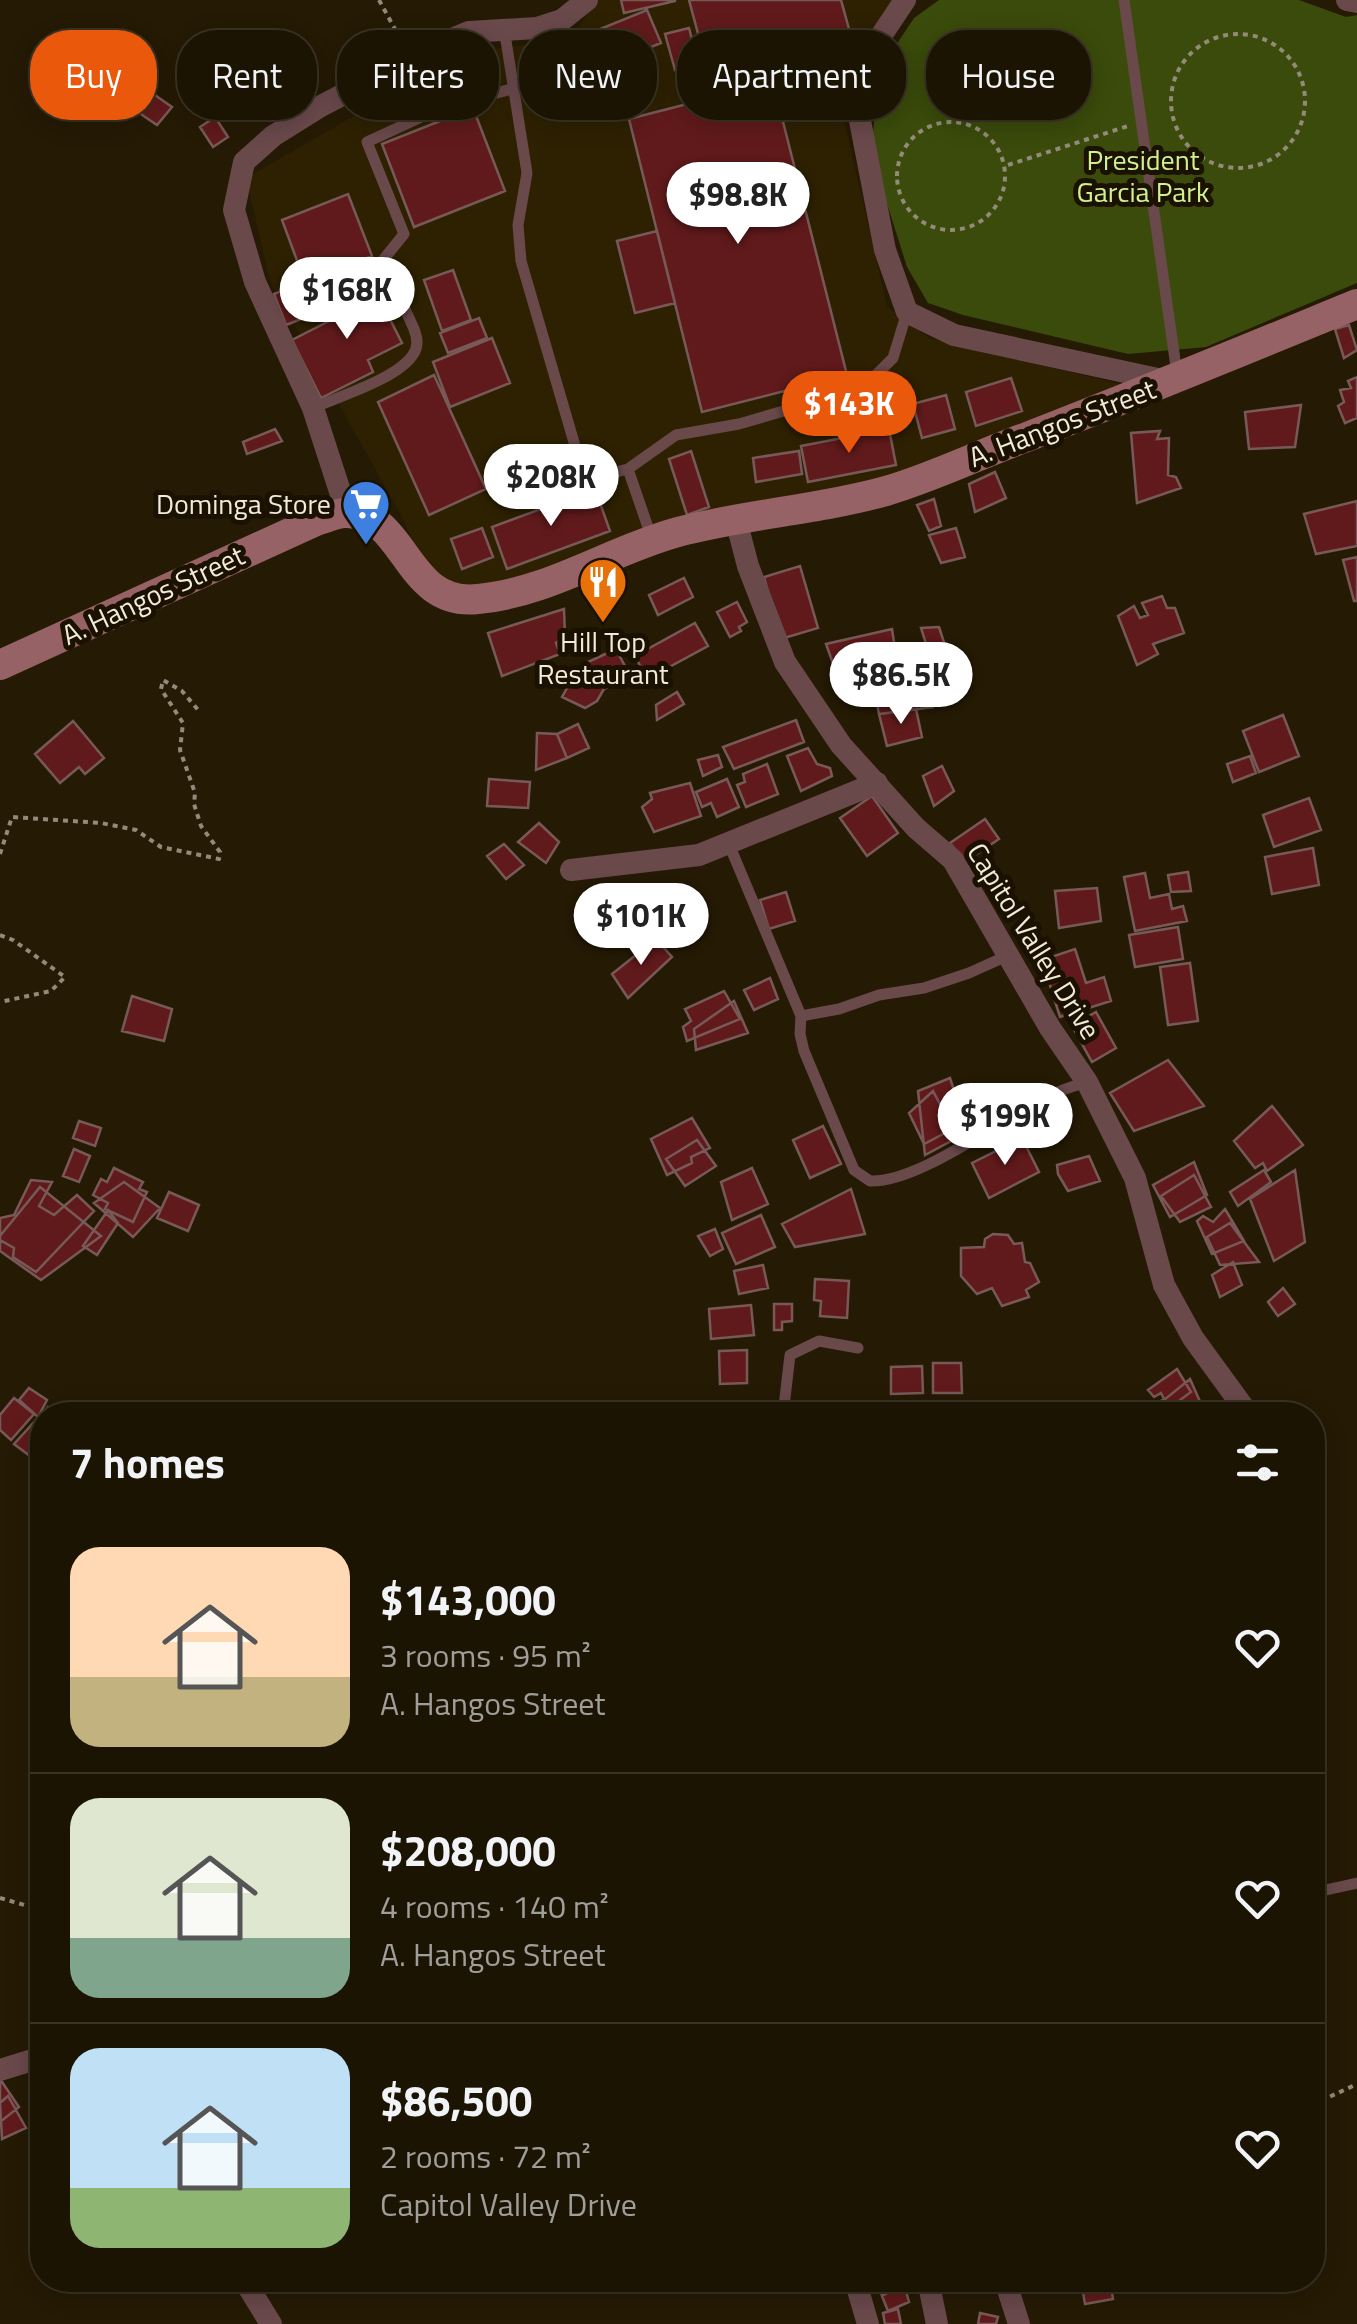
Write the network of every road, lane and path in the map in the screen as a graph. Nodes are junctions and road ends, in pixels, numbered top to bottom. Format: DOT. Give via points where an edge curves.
graph roads {
  1 [pos="379,0"];
  2 [pos="587,0"];
  3 [pos="906,0"];
  4 [pos="1124,0"];
  5 [pos="1347,0"];
  6 [pos="1357,2"];
  7 [pos="504,28"];
  8 [pos="395,30"];
  9 [pos="487,30"];
  10 [pos="1173,79"];
  11 [pos="512,89"];
  12 [pos="337,98"];
  13 [pos="1142,122"];
  14 [pos="1006,166"];
  15 [pos="1357,304"];
  16 [pos="906,312"];
  17 [pos="1174,380"];
  18 [pos="314,408"];
  19 [pos="628,470"];
  20 [pos="347,513"];
  21 [pos="736,520"];
  22 [pos="652,540"];
  23 [pos="0,665"];
  24 [pos="199,711"];
  25 [pos="877,783"];
  26 [pos="728,842"];
  27 [pos="0,854"];
  28 [pos="571,870"];
  29 [pos="0,935"];
  30 [pos="1008,955"];
  31 [pos="0,1002"];
  32 [pos="801,1016"];
  33 [pos="1087,1082"];
  34 [pos="858,1348"];
  35 [pos="785,1402"];
  36 [pos="1240,1402"];
  37 [pos="1357,1883"];
  38 [pos="1325,1890"];
  39 [pos="0,1898"];
  40 [pos="30,1906"];
  41 [pos="30,2060"];
  42 [pos="0,2070"];
  43 [pos="1357,2084"];
  44 [pos="1325,2099"];
  45 [pos="251,2292"];
  46 [pos="859,2292"];
  47 [pos="930,2292"];
  48 [pos="1009,2292"];
  49 [pos="271,2324"];
  50 [pos="868,2324"];
  51 [pos="936,2324"];
  52 [pos="1020,2324"];
  1 -- 8 [label="path"];
  2 -- 7 [label="street" via="562,20"];
  3 -- 16 [label="street" via="878,39 856,100 885,250"];
  4 -- 13 [label="lane"];
  5 -- 6 [label="street"];
  7 -- 9 [label="street"];
  7 -- 11 [label="lane"];
  10 -- 10 [label="path" via="1193,50 1224,34 1260,36 1290,55 1306,87 1303,122 1284,152 1252,168 1216,166 1187,146 1171,115"];
  11 -- 18 [label="lane" via="444,106 367,142 404,234 382,260 414,329 416,351 393,372"];
  11 -- 19 [label="lane" via="527,173 518,225 521,261 586,480"];
  12 -- 18 [label="street" via="244,162 234,210 256,282"];
  13 -- 14 [label="path"];
  13 -- 17 [label="lane"];
  14 -- 14 [label="path" via="1004,194 988,218 962,231 933,229 909,213 896,187 898,158 915,134 941,122 970,124 993,140"];
  15 -- 17 [label="street, A. Hangos Street"];
  16 -- 17 [label="street" via="954,336"];
  16 -- 19 [label="lane" via="893,358 863,388 676,435"];
  17 -- 21 [label="street, A. Hangos Street" via="887,490"];
  18 -- 20 [label="street"];
  19 -- 22 [label="lane"];
  20 -- 22 [label="street, A. Hangos Street" via="385,530 426,584 453,600 522,588"];
  20 -- 23 [label="street, A. Hangos Street" via="318,520"];
  21 -- 22 [label="street, A. Hangos Street"];
  21 -- 25 [label="street, Capitol Valley Drive" via="785,662 840,745"];
  24 -- 27 [label="path" via="163,680 161,689 182,723 180,750 194,804 219,859 161,847 136,830 12,817"];
  25 -- 26 [label="street"];
  25 -- 30 [label="street, Capitol Valley Drive" via="954,860"];
  26 -- 28 [label="street" via="698,854"];
  26 -- 32 [label="lane"];
  29 -- 31 [label="path" via="64,977 51,991"];
  30 -- 32 [label="lane" via="924,988"];
  30 -- 33 [label="street, Capitol Valley Drive"];
  32 -- 33 [label="lane" via="800,1034 818,1084 854,1170 870,1181 894,1178"];
  33 -- 36 [label="street, Capitol Valley Drive" via="1135,1178 1164,1285"];
  34 -- 35 [label="lane" via="819,1342 790,1355"];
  37 -- 38 [label="lane"];
  39 -- 40 [label="path"];
  41 -- 42 [label="street"];
  43 -- 44 [label="path"];
  45 -- 49 [label="street"];
  46 -- 50 [label="street"];
  47 -- 51 [label="street"];
  48 -- 52 [label="street"];
}
